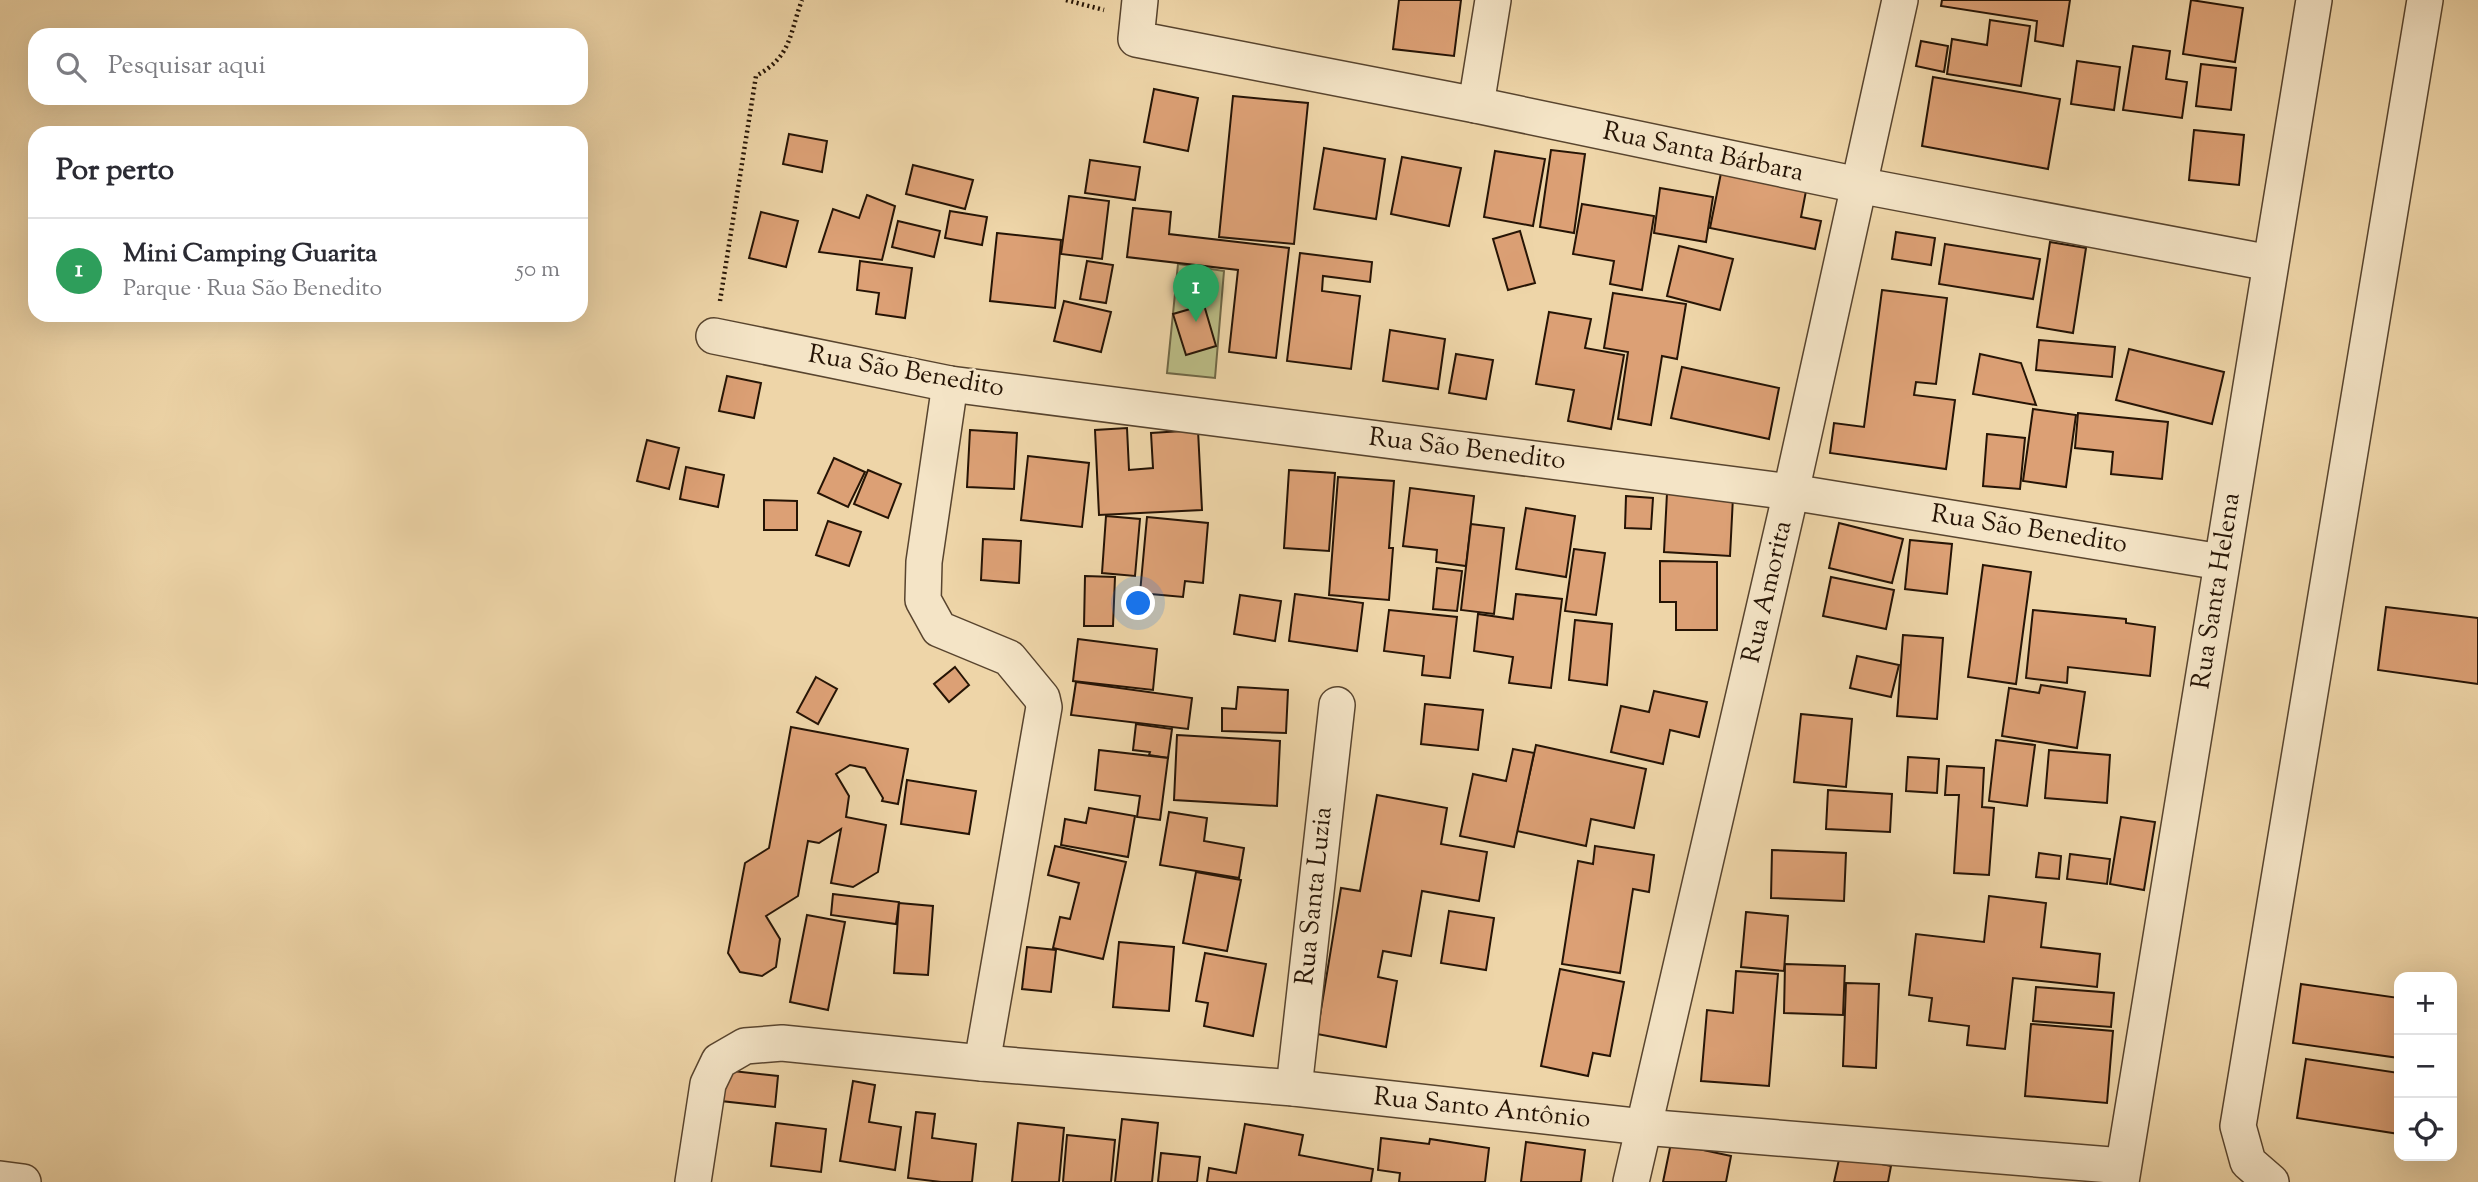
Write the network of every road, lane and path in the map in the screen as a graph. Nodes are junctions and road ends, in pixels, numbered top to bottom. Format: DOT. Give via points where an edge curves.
graph roads {
  1 [pos="802,0"];
  2 [pos="1140,0"];
  3 [pos="1493,0"];
  4 [pos="1900,0"];
  5 [pos="2314,0"];
  6 [pos="2425,0"];
  7 [pos="1476,105"];
  8 [pos="1858,185"];
  9 [pos="2270,263"];
  10 [pos="714,336"];
  11 [pos="950,384"];
  12 [pos="1791,492"];
  13 [pos="2221,562"];
  14 [pos="1337,705"];
  15 [pos="982,1063"];
  16 [pos="1294,1088"];
  17 [pos="1643,1126"];
  18 [pos="2122,1174"];
  19 [pos="0,1179"];
  20 [pos="23,1182"];
  21 [pos="693,1182"];
  22 [pos="1631,1182"];
  23 [pos="2271,1182"];
  1 -- 10 [label="path" via="787,49 756,76"];
  2 -- 7 [label="street, Rua Santa Bárbara" via="1136,39"];
  3 -- 7 [label="street"];
  4 -- 8 [label="street, Rua Amorita"];
  5 -- 9 [label="street, Rua Santa Helena"];
  6 -- 23 [label="street" via="2238,1126 2248,1162"];
  7 -- 8 [label="street, Rua Santa Bárbara"];
  8 -- 9 [label="street, Rua Santa Bárbara"];
  8 -- 12 [label="street, Rua Amorita"];
  9 -- 13 [label="street, Rua Santa Helena"];
  10 -- 11 [label="street, Rua São Benedito"];
  11 -- 12 [label="street, Rua São Benedito"];
  11 -- 15 [label="street" via="924,562 923,600 939,629 1009,658 1042,698 1044,707"];
  12 -- 13 [label="street, Rua São Benedito"];
  12 -- 17 [label="street, Rua Amorita"];
  13 -- 18 [label="street, Rua Santa Helena"];
  14 -- 16 [label="street, Rua Santa Luzia"];
  15 -- 16 [label="street, Rua Santo Antônio"];
  15 -- 21 [label="street, Rua Santo Antônio" via="782,1044 745,1046 719,1061 708,1084"];
  16 -- 17 [label="street, Rua Santo Antônio"];
  17 -- 18 [label="street, Rua Santo Antônio"];
  17 -- 22 [label="street, Rua Amorita"];
  19 -- 20 [label="street"];
}
